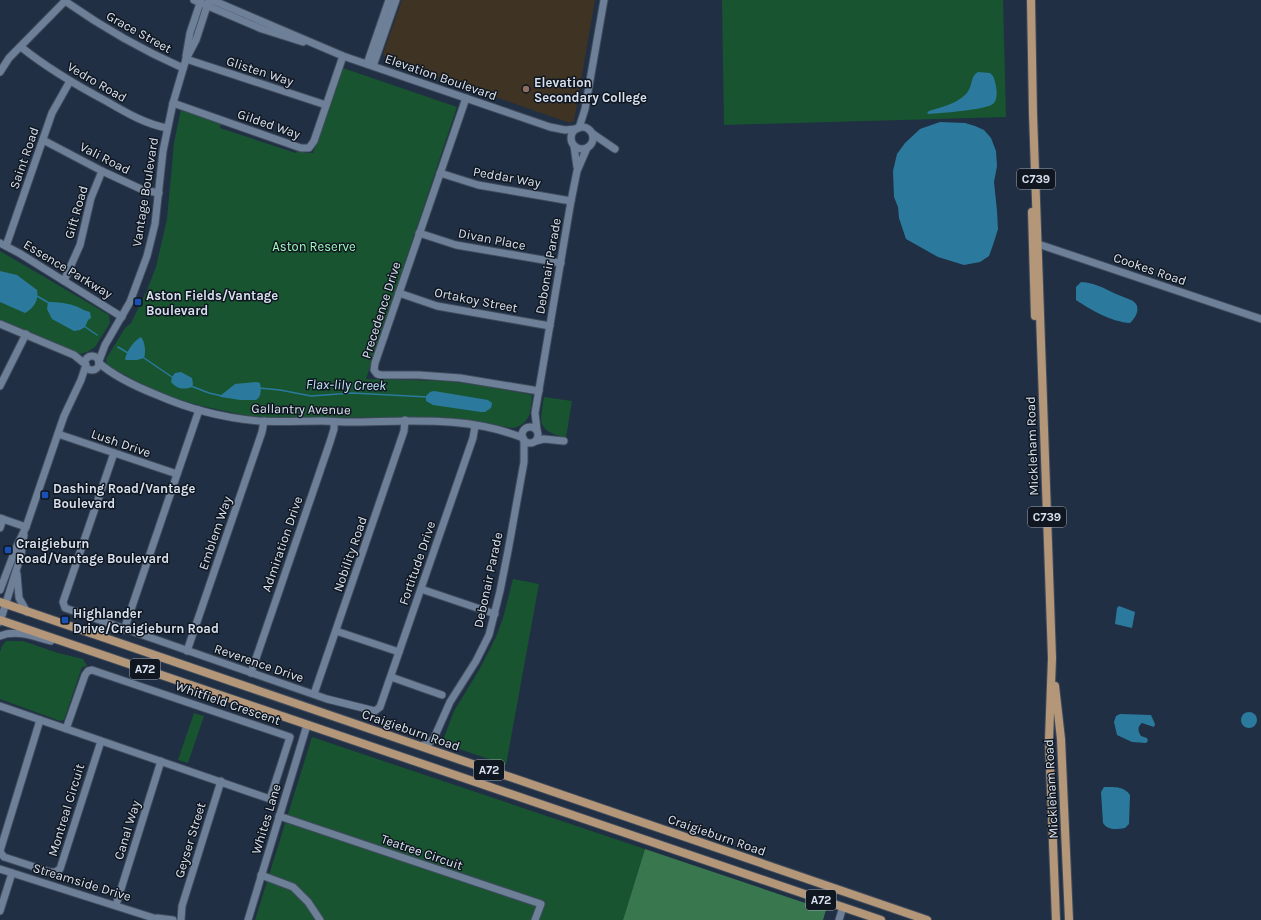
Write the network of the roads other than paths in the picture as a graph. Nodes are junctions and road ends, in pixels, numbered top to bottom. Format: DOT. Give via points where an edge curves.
graph roads {
  1 [pos="65,0"];
  2 [pos="389,0"];
  3 [pos="396,0"];
  4 [pos="604,0"];
  5 [pos="1031,0"];
  6 [pos="199,1"];
  7 [pos="210,2"];
  8 [pos="21,47"];
  9 [pos="343,56"];
  10 [pos="186,59"];
  11 [pos="370,65"];
  12 [pos="183,68"];
  13 [pos="0,72"];
  14 [pos="70,82"];
  15 [pos="466,98"];
  16 [pos="173,103"];
  17 [pos="326,105"];
  18 [pos="586,109"];
  19 [pos="1033,114"];
  20 [pos="550,127"];
  21 [pos="167,128"];
  22 [pos="578,129"];
  23 [pos="590,132"];
  24 [pos="43,140"];
  25 [pos="573,144"];
  26 [pos="588,147"];
  27 [pos="102,171"];
  28 [pos="577,171"];
  29 [pos="440,173"];
  30 [pos="158,193"];
  31 [pos="571,201"];
  32 [pos="419,233"];
  33 [pos="1038,244"];
  34 [pos="3,245"];
  35 [pos="561,263"];
  36 [pos="64,281"];
  37 [pos="399,293"];
  38 [pos="122,317"];
  39 [pos="1261,319"];
  40 [pos="0,324"];
  41 [pos="550,326"];
  42 [pos="26,334"];
  43 [pos="105,345"];
  44 [pos="88,361"];
  45 [pos="97,366"];
  46 [pos="81,380"];
  47 [pos="0,386"];
  48 [pos="539,391"];
  49 [pos="199,410"];
  50 [pos="535,413"];
  51 [pos="405,420"];
  52 [pos="264,421"];
  53 [pos="334,422"];
  54 [pos="475,426"];
  55 [pos="526,428"];
  56 [pos="502,430"];
  57 [pos="537,431"];
  58 [pos="58,434"];
  59 [pos="524,439"];
  60 [pos="535,441"];
  61 [pos="114,453"];
  62 [pos="524,462"];
  63 [pos="177,474"];
  64 [pos="2,519"];
  65 [pos="26,527"];
  66 [pos="0,528"];
  67 [pos="17,570"];
  68 [pos="2,582"];
  69 [pos="421,589"];
  70 [pos="0,590"];
  71 [pos="3,603"];
  72 [pos="27,612"];
  73 [pos="495,614"];
  74 [pos="0,620"];
  75 [pos="124,630"];
  76 [pos="336,631"];
  77 [pos="0,636"];
  78 [pos="77,646"];
  79 [pos="188,651"];
  80 [pos="399,652"];
  81 [pos="1052,658"];
  82 [pos="251,673"];
  83 [pos="391,677"];
  84 [pos="314,694"];
  85 [pos="442,695"];
  86 [pos="0,706"];
  87 [pos="380,708"];
  88 [pos="40,720"];
  89 [pos="307,725"];
  90 [pos="66,729"];
  91 [pos="434,738"];
  92 [pos="101,740"];
  93 [pos="420,746"];
  94 [pos="439,753"];
  95 [pos="161,761"];
  96 [pos="221,782"];
  97 [pos="279,816"];
  98 [pos="0,852"];
  99 [pos="0,869"];
  100 [pos="12,873"];
  101 [pos="261,875"];
  102 [pos="116,905"];
  103 [pos="843,907"];
  104 [pos="0,911"];
  105 [pos="159,919"];
  106 [pos="176,920"];
  107 [pos="248,920"];
  108 [pos="320,920"];
  109 [pos="535,920"];
  110 [pos="839,920"];
  111 [pos="881,920"];
  112 [pos="927,920"];
  113 [pos="1056,920"];
  114 [pos="1069,920"];
  1 -- 8 [label="street"];
  1 -- 12 [label="street, Grace Street" via="131,43"];
  2 -- 11 [label="street"];
  3 -- 11 [label="street"];
  4 -- 18 [label="street"];
  5 -- 19 [label="main road, Mickleham Road / C739"];
  6 -- 7 [label="street, Elevation Boulevard"];
  6 -- 10 [label="street, Vantage Boulevard"];
  7 -- 9 [label="street, Elevation Boulevard" via="262,29"];
  7 -- 10 [label="street, Vantage Boulevard" via="194,46"];
  8 -- 13 [label="street"];
  8 -- 14 [label="street, Vedro Road"];
  9 -- 11 [label="street, Elevation Boulevard"];
  9 -- 17 [label="street, Gilded Way"];
  10 -- 12 [label="street, Vantage Boulevard"];
  10 -- 17 [label="street, Glisten Way"];
  11 -- 15 [label="street, Elevation Boulevard"];
  12 -- 16 [label="street, Vantage Boulevard"];
  14 -- 21 [label="street, Vedro Road" via="149,124"];
  14 -- 24 [label="street, Saint Road" via="52,113"];
  15 -- 20 [label="street, Elevation Boulevard"];
  15 -- 29 [label="street, Precedence Drive"];
  16 -- 17 [label="street, Gilded Way" via="306,149 313,144"];
  16 -- 21 [label="street, Vantage Boulevard"];
  18 -- 22 [label="street"];
  18 -- 23 [label="street"];
  19 -- 33 [label="main road, Mickleham Road / C739"];
  19 -- 33 [label="main road, Mickleham Road / C739"];
  20 -- 22 [label="street, Elevation Boulevard"];
  20 -- 25 [label="street, Elevation Boulevard" via="564,134"];
  21 -- 30 [label="street, Vantage Boulevard"];
  22 -- 23 [label="street"];
  22 -- 25 [label="street" via="572,134"];
  23 -- 26 [label="street" via="593,141"];
  23 -- 26 [label="street" via="615,149 606,146"];
  24 -- 27 [label="street, Vali Road"];
  24 -- 34 [label="street, Saint Road"];
  25 -- 26 [label="street" via="580,149"];
  25 -- 28 [label="street, Debonair Parade"];
  26 -- 28 [label="street, Debonair Parade"];
  27 -- 30 [label="street, Vali Road" via="143,190"];
  27 -- 36 [label="street, Gift Road" via="91,198 80,245"];
  28 -- 31 [label="street, Debonair Parade"];
  29 -- 31 [label="street, Peddar Way" via="478,185"];
  29 -- 32 [label="street, Precedence Drive"];
  30 -- 38 [label="street, Vantage Boulevard" via="155,224 147,256"];
  31 -- 35 [label="street, Debonair Parade"];
  32 -- 35 [label="street, Divan Place" via="456,245"];
  32 -- 37 [label="street, Precedence Drive"];
  33 -- 39 [label="street, Cookes Road"];
  33 -- 81 [label="main road, Mickleham Road / C739" via="1036,338 1042,377"];
  34 -- 36 [label="street, Essence Parkway"];
  35 -- 41 [label="street, Debonair Parade"];
  36 -- 38 [label="street, Essence Parkway"];
  37 -- 41 [label="street, Ortakoy Street" via="437,306"];
  37 -- 48 [label="street, Precedence Drive" via="375,363 374,370 377,374 460,378"];
  38 -- 43 [label="street, Vantage Boulevard"];
  40 -- 42 [label="street"];
  41 -- 48 [label="street, Debonair Parade"];
  42 -- 44 [label="street"];
  42 -- 47 [label="street"];
  43 -- 44 [label="street, Vantage Boulevard"];
  43 -- 45 [label="street, Vantage Boulevard"];
  44 -- 45 [label="street" via="96,358"];
  44 -- 45 [label="street" via="88,369"];
  44 -- 46 [label="street"];
  45 -- 46 [label="street"];
  45 -- 49 [label="street, Gallantry Avenue" via="152,393"];
  46 -- 58 [label="street"];
  48 -- 50 [label="street, Debonair Parade"];
  49 -- 52 [label="street, Gallantry Avenue"];
  49 -- 63 [label="street"];
  50 -- 55 [label="street, Debonair Parade"];
  50 -- 57 [label="street, Debonair Parade"];
  51 -- 53 [label="street, Gallantry Avenue"];
  51 -- 54 [label="street, Gallantry Avenue" via="441,421"];
  51 -- 76 [label="street, Nobility Road" via="404,431"];
  52 -- 53 [label="street, Gallantry Avenue"];
  52 -- 79 [label="street, Emblem Way"];
  53 -- 82 [label="street, Admiration Drive" via="330,442"];
  54 -- 56 [label="street, Gallantry Avenue"];
  54 -- 69 [label="street, Fortitude Drive"];
  55 -- 56 [label="street, Gallantry Avenue"];
  55 -- 57 [label="street" via="534,428"];
  55 -- 59 [label="street" via="522,433"];
  56 -- 59 [label="street, Gallantry Avenue"];
  57 -- 60 [label="street" via="538,437"];
  57 -- 60 [label="street" via="562,441"];
  58 -- 61 [label="street, Lush Drive"];
  58 -- 65 [label="street"];
  59 -- 60 [label="street" via="529,442"];
  59 -- 62 [label="street, Debonair Parade"];
  60 -- 62 [label="street, Debonair Parade"];
  61 -- 63 [label="street, Lush Drive"];
  61 -- 75 [label="street, Reverence Drive" via="63,605 68,610"];
  62 -- 73 [label="street, Debonair Parade"];
  63 -- 75 [label="street"];
  64 -- 65 [label="street"];
  64 -- 66 [label="street"];
  65 -- 67 [label="street"];
  65 -- 68 [label="street"];
  67 -- 71 [label="street"];
  67 -- 72 [label="street" via="19,598"];
  68 -- 70 [label="street"];
  69 -- 73 [label="street"];
  69 -- 80 [label="street, Fortitude Drive"];
  71 -- 72 [label="main road, Craigieburn Road / A72"];
  71 -- 74 [label="street"];
  72 -- 93 [label="main road, Craigieburn Road / A72"];
  73 -- 91 [label="street, Debonair Parade" via="482,651 450,702"];
  74 -- 78 [label="main road, Craigieburn Road / A72"];
  75 -- 79 [label="street, Reverence Drive"];
  76 -- 80 [label="street"];
  76 -- 84 [label="street, Nobility Road"];
  77 -- 78 [label="street" via="7,633 21,634"];
  78 -- 89 [label="main road, Craigieburn Road / A72"];
  79 -- 82 [label="street, Reverence Drive"];
  80 -- 83 [label="street, Fortitude Drive"];
  81 -- 113 [label="main road, Mickleham Road / C739" via="1049,740"];
  81 -- 114 [label="main road, Mickleham Road / C739" via="1061,739"];
  82 -- 84 [label="street, Reverence Drive"];
  83 -- 85 [label="street"];
  83 -- 87 [label="street, Fortitude Drive"];
  84 -- 87 [label="street, Reverence Drive" via="373,711"];
  86 -- 88 [label="street, Whitfield Crescent"];
  88 -- 90 [label="street, Whitfield Crescent"];
  88 -- 98 [label="street, Montreal Circuit"];
  89 -- 97 [label="street, Whites Lane"];
  89 -- 103 [label="main road, Craigieburn Road / A72"];
  90 -- 92 [label="street, Whitfield Crescent"];
  90 -- 96 [label="street, Whitfield Crescent" via="85,674 92,670 290,737 270,799"];
  91 -- 93 [label="street" via="428,744"];
  91 -- 94 [label="street"];
  92 -- 95 [label="street, Whitfield Crescent"];
  92 -- 98 [label="street, Montreal Circuit" via="60,869 50,872 4,857"];
  93 -- 94 [label="main road, Craigieburn Road / A72"];
  94 -- 112 [label="main road, Craigieburn Road / A72"];
  95 -- 96 [label="street, Whitfield Crescent"];
  95 -- 102 [label="street, Canal Way"];
  96 -- 106 [label="street, Geyser Street"];
  97 -- 101 [label="street, Whites Lane"];
  97 -- 109 [label="street, Teatree Circuit" via="541,904"];
  99 -- 100 [label="street, Streamside Drive"];
  100 -- 102 [label="street, Streamside Drive"];
  100 -- 104 [label="street"];
  101 -- 107 [label="street, Whites Lane"];
  101 -- 108 [label="street" via="293,887 308,902"];
  102 -- 105 [label="street, Streamside Drive"];
  103 -- 110 [label="street"];
  103 -- 111 [label="main road, Craigieburn Road / A72"];
  105 -- 106 [label="street, Streamside Drive"];
}
